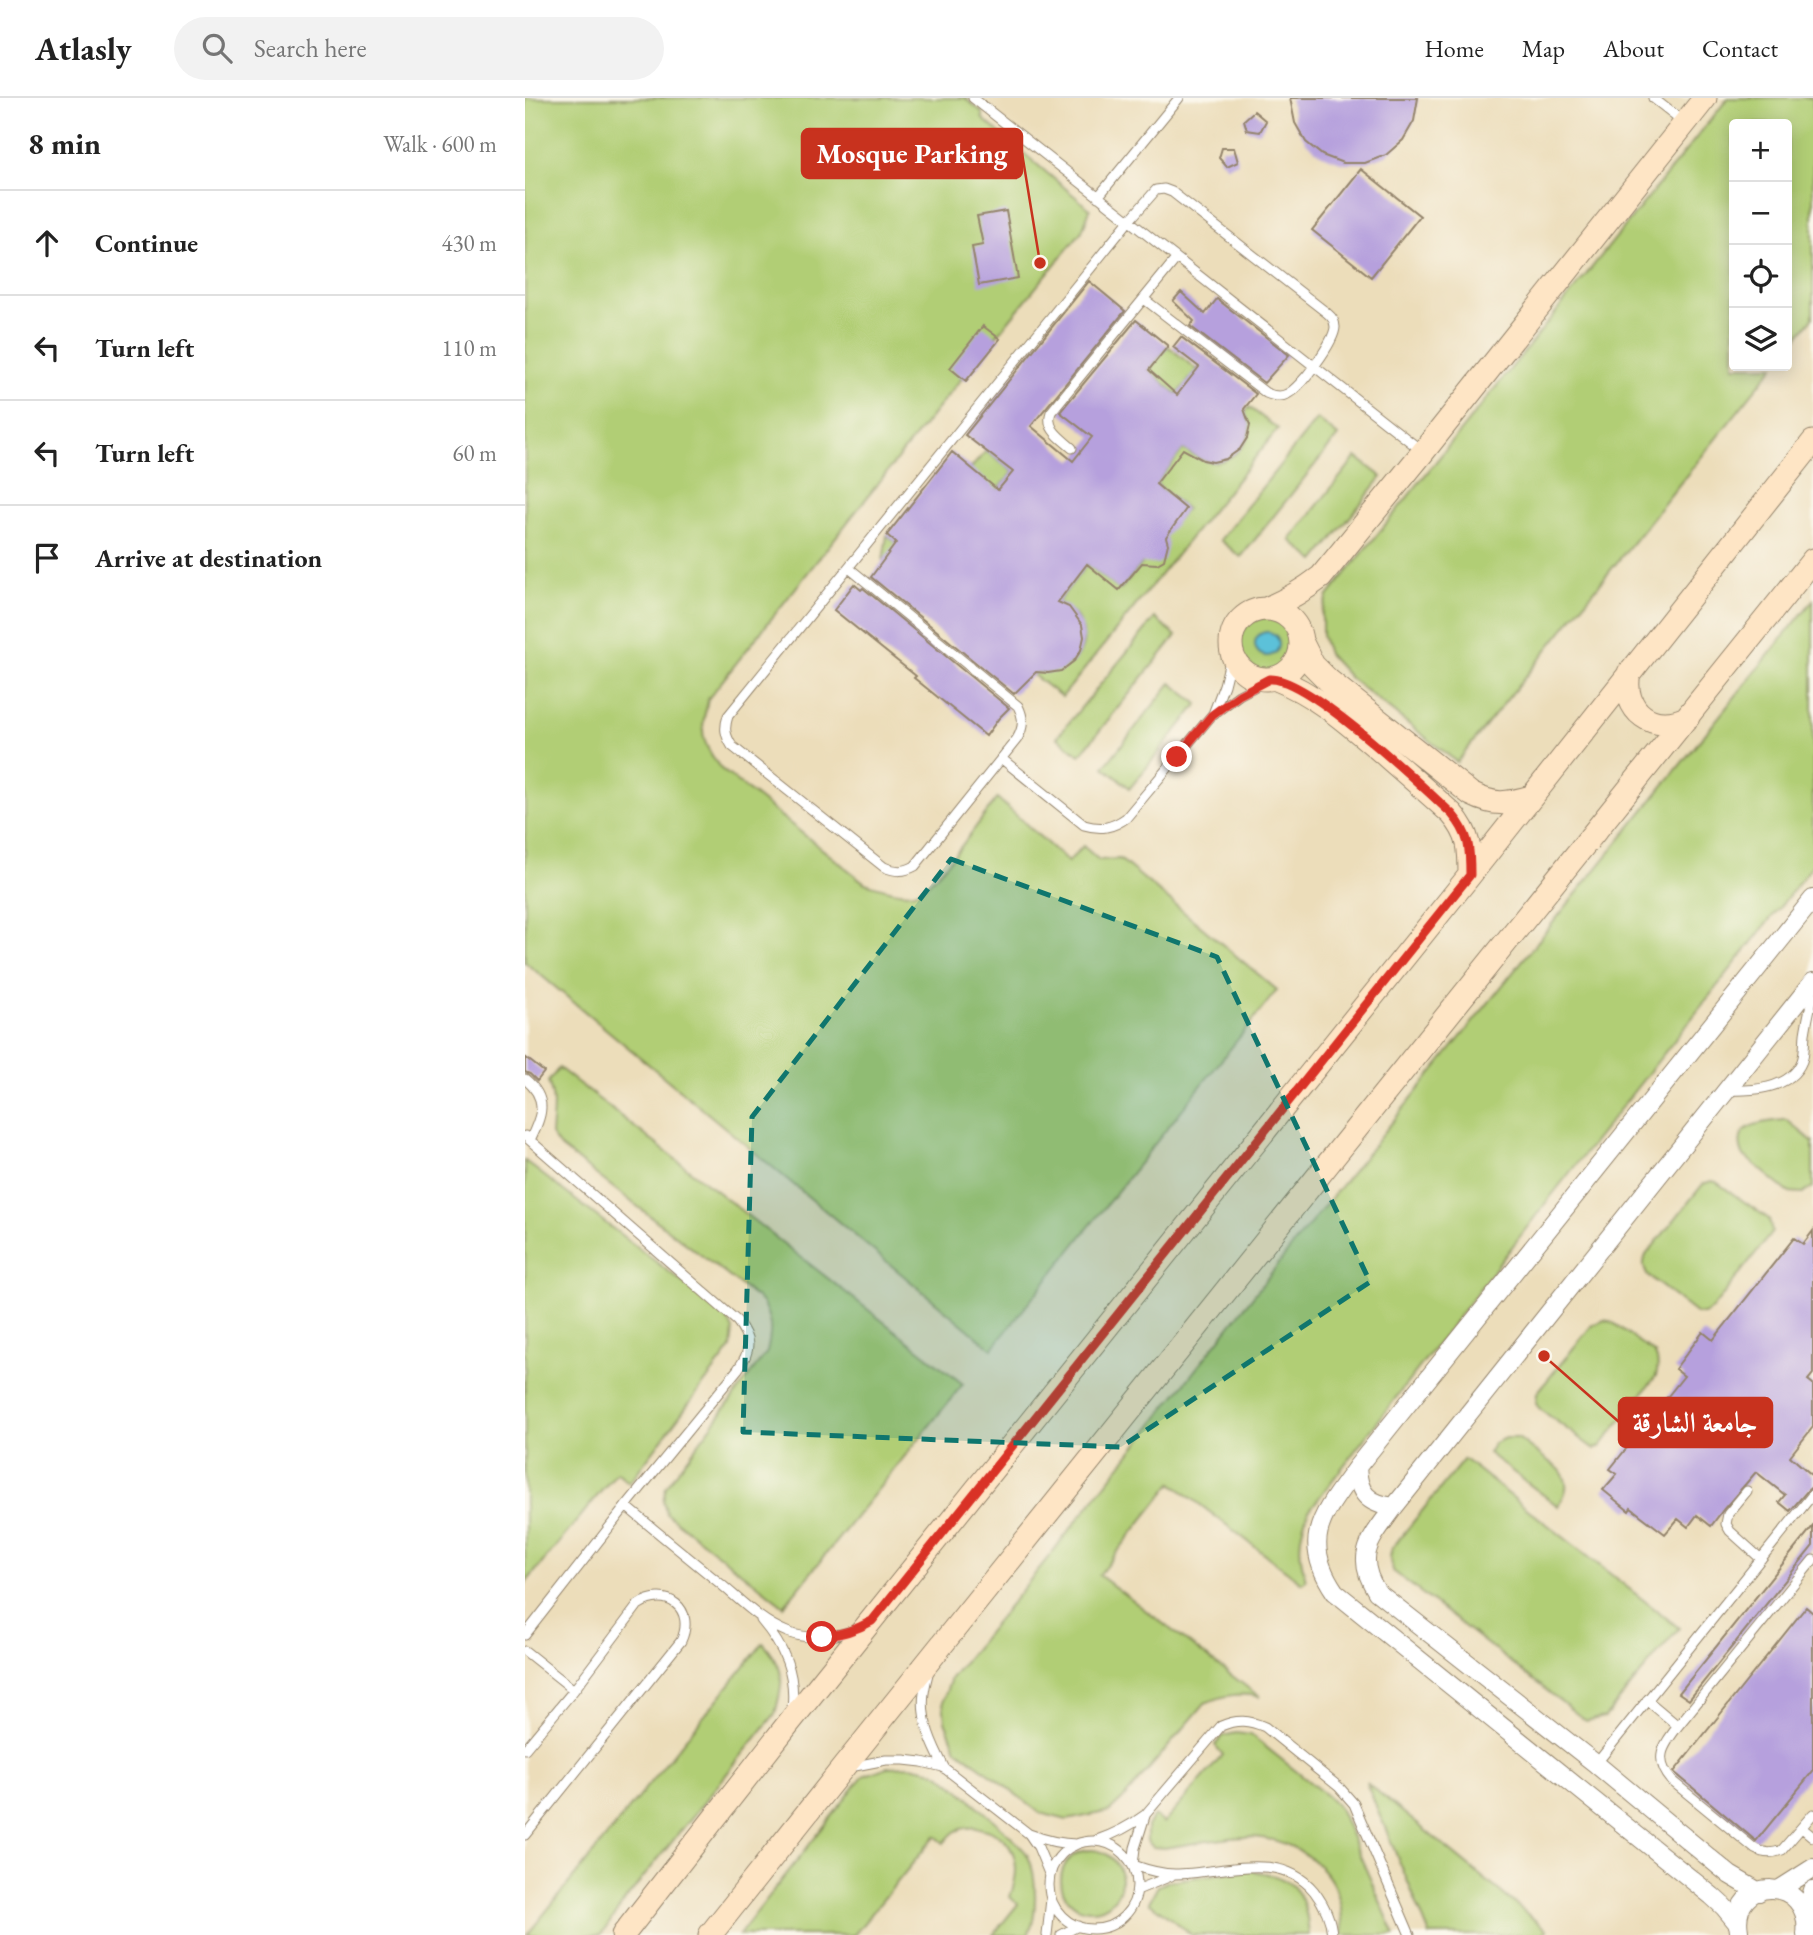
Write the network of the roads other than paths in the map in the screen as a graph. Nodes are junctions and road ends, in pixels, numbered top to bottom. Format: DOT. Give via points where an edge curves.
graph roads {
  1 [pos="1179,98"];
  2 [pos="1653,98"];
  3 [pos="1705,98"];
  4 [pos="978,100"];
  5 [pos="1685,123"];
  6 [pos="1098,197"];
  7 [pos="1128,222"];
  8 [pos="1176,260"];
  9 [pos="1144,299"];
  10 [pos="1315,367"];
  11 [pos="1813,442"];
  12 [pos="1072,448"];
  13 [pos="1423,452"];
  14 [pos="1813,560"];
  15 [pos="849,568"];
  16 [pos="1321,577"];
  17 [pos="1268,608"];
  18 [pos="1302,641"];
  19 [pos="1232,653"];
  20 [pos="1629,673"];
  21 [pos="1272,679"];
  22 [pos="1212,715"];
  23 [pos="1688,717"];
  24 [pos="1419,753"];
  25 [pos="1002,759"];
  26 [pos="1404,771"];
  27 [pos="1531,797"];
  28 [pos="1470,875"];
  29 [pos="1813,899"];
  30 [pos="1813,982"];
  31 [pos="1813,995"];
  32 [pos="525,1079"];
  33 [pos="1728,1090"];
  34 [pos="528,1138"];
  35 [pos="1357,1467"];
  36 [pos="1747,1491"];
  37 [pos="1813,1494"];
  38 [pos="626,1506"];
  39 [pos="1394,1507"];
  40 [pos="1761,1559"];
  41 [pos="1813,1560"];
  42 [pos="755,1613"];
  43 [pos="872,1621"];
  44 [pos="525,1635"];
  45 [pos="525,1651"];
  46 [pos="933,1657"];
  47 [pos="574,1690"];
  48 [pos="1647,1700"];
  49 [pos="788,1724"];
  50 [pos="1678,1726"];
  51 [pos="525,1749"];
  52 [pos="1596,1764"];
  53 [pos="842,1769"];
  54 [pos="945,1769"];
  55 [pos="1813,1814"];
  56 [pos="1145,1815"];
  57 [pos="1802,1828"];
  58 [pos="527,1830"];
  59 [pos="1029,1834"];
  60 [pos="1813,1837"];
  61 [pos="1097,1840"];
  62 [pos="1076,1844"];
  63 [pos="1133,1865"];
  64 [pos="1813,1868"];
  65 [pos="1175,1874"];
  66 [pos="1050,1876"];
  67 [pos="1780,1889"];
  68 [pos="1813,1890"];
  69 [pos="1137,1891"];
  70 [pos="1759,1892"];
  71 [pos="1051,1897"];
  72 [pos="1114,1923"];
  73 [pos="1809,1925"];
  74 [pos="1739,1929"];
  75 [pos="1086,1930"];
  76 [pos="623,1935"];
  77 [pos="710,1935"];
  78 [pos="1047,1935"];
  79 [pos="1061,1935"];
  80 [pos="1109,1935"];
  81 [pos="1332,1935"];
  82 [pos="1410,1935"];
  1 -- 6 [label="lane"];
  2 -- 5 [label="lane"];
  3 -- 5 [label="street"];
  4 -- 6 [label="lane"];
  5 -- 13 [label="street"];
  6 -- 7 [label="lane"];
  7 -- 8 [label="lane"];
  7 -- 10 [label="lane" via="1156,190 1168,190 1327,313 1335,332"];
  7 -- 15 [label="lane"];
  8 -- 9 [label="lane"];
  8 -- 10 [label="lane"];
  9 -- 10 [label="lane" via="1266,393 1290,393"];
  9 -- 12 [label="lane" via="1049,418 1052,430"];
  10 -- 13 [label="lane"];
  11 -- 20 [label="street"];
  13 -- 16 [label="street"];
  14 -- 23 [label="street"];
  15 -- 25 [label="lane" via="1018,706 1021,731"];
  15 -- 25 [label="lane" via="728,716 726,737 732,746 884,867 900,871 915,866"];
  16 -- 17 [label="street"];
  16 -- 18 [label="street"];
  17 -- 18 [label="street" via="1294,621"];
  17 -- 19 [label="street" via="1257,609 1239,621 1233,630"];
  18 -- 21 [label="street" via="1294,666"];
  18 -- 24 [label="street" via="1319,672"];
  19 -- 21 [label="street" via="1242,670"];
  19 -- 22 [label="lane"];
  20 -- 23 [label="street" via="1628,691 1640,713 1663,724"];
  20 -- 27 [label="street"];
  21 -- 22 [label="lane"];
  21 -- 26 [label="street" via="1314,698"];
  22 -- 25 [label="lane" via="1126,818 1109,827 1084,825"];
  23 -- 46 [label="street"];
  24 -- 26 [label="street"];
  24 -- 27 [label="street" via="1486,801 1500,804"];
  26 -- 28 [label="street" via="1461,825 1468,840"];
  27 -- 28 [label="street"];
  28 -- 43 [label="street"];
  29 -- 35 [label="street"];
  30 -- 33 [label="street"];
  31 -- 33 [label="lane" via="1797,1070 1770,1086"];
  32 -- 34 [label="lane" via="537,1092 542,1110"];
  33 -- 39 [label="street"];
  34 -- 38 [label="lane" via="746,1331 746,1358"];
  35 -- 39 [label="street" via="1357,1480 1370,1500"];
  35 -- 74 [label="street" via="1323,1516 1318,1532 1320,1563 1335,1592 1712,1896"];
  36 -- 40 [label="lane" via="1728,1514 1726,1524"];
  37 -- 40 [label="lane"];
  38 -- 42 [label="lane"];
  38 -- 44 [label="lane"];
  39 -- 52 [label="street" via="1365,1554 1369,1581 1377,1592"];
  40 -- 48 [label="lane"];
  41 -- 50 [label="lane"];
  42 -- 43 [label="lane" via="787,1632 804,1636 840,1635"];
  42 -- 49 [label="lane" via="778,1641 792,1673 793,1708"];
  43 -- 49 [label="street"];
  45 -- 47 [label="lane"];
  46 -- 53 [label="street"];
  46 -- 54 [label="lane" via="923,1693 924,1712 933,1747"];
  47 -- 51 [label="lane"];
  47 -- 58 [label="lane" via="638,1605 657,1597 683,1612 686,1622 681,1641"];
  48 -- 50 [label="lane"];
  48 -- 52 [label="lane"];
  49 -- 76 [label="street"];
  50 -- 57 [label="lane" via="1661,1759 1667,1775 1682,1790 1761,1852 1783,1850"];
  52 -- 70 [label="street" via="1730,1875"];
  53 -- 54 [label="lane" via="886,1760"];
  53 -- 77 [label="street"];
  54 -- 59 [label="lane"];
  55 -- 57 [label="lane"];
  56 -- 61 [label="lane"];
  56 -- 63 [label="lane"];
  56 -- 82 [label="lane" via="1221,1726 1232,1721 1255,1722 1339,1787 1354,1804"];
  57 -- 60 [label="lane"];
  59 -- 62 [label="lane"];
  59 -- 66 [label="lane"];
  61 -- 62 [label="lane"];
  61 -- 63 [label="lane" via="1112,1844"];
  62 -- 66 [label="lane" via="1059,1857"];
  63 -- 65 [label="lane"];
  63 -- 69 [label="lane"];
  64 -- 67 [label="street"];
  65 -- 69 [label="lane"];
  65 -- 81 [label="lane" via="1253,1866 1292,1874 1322,1901"];
  66 -- 71 [label="lane"];
  67 -- 70 [label="street"];
  67 -- 73 [label="street" via="1801,1901"];
  68 -- 73 [label="street"];
  69 -- 72 [label="lane" via="1130,1910"];
  70 -- 74 [label="street" via="1743,1905"];
  71 -- 75 [label="lane" via="1061,1915"];
  71 -- 78 [label="lane"];
  72 -- 75 [label="lane"];
  72 -- 80 [label="lane"];
  75 -- 79 [label="lane"];
}
